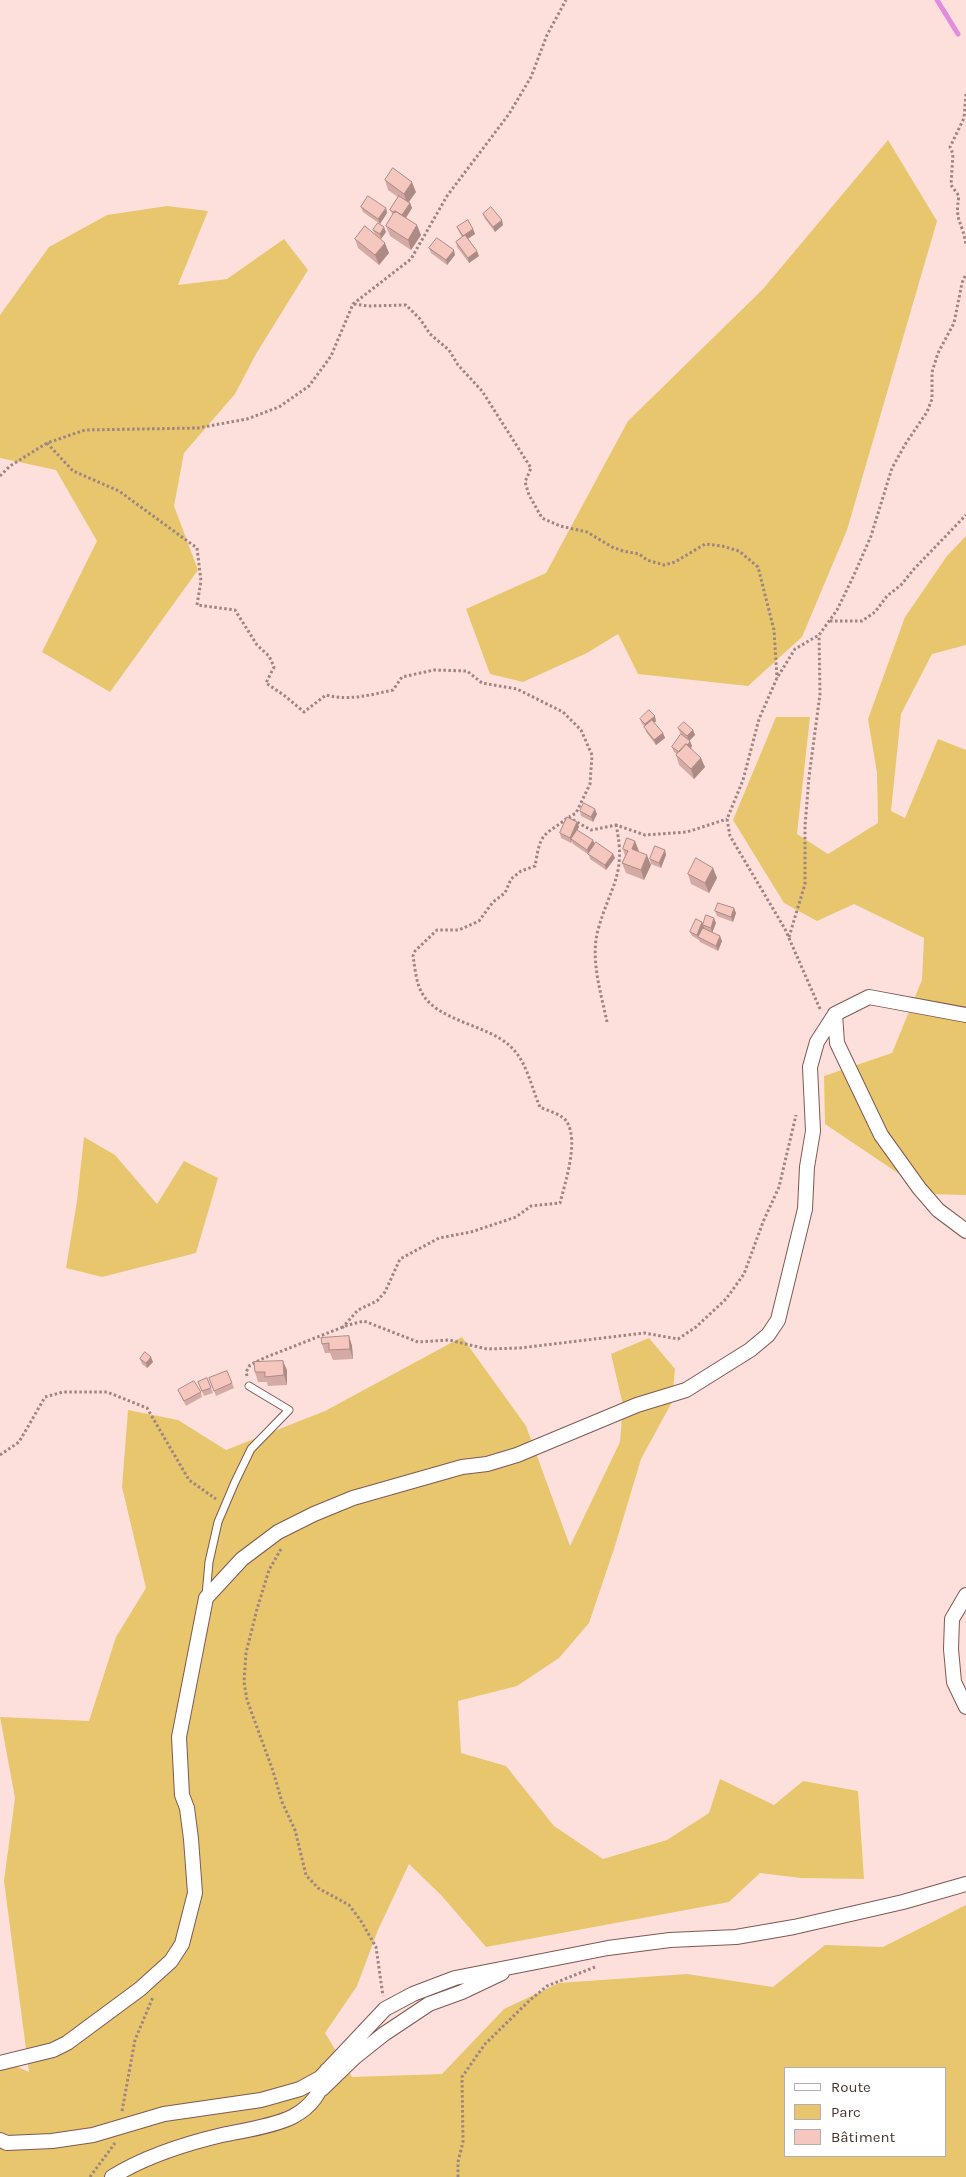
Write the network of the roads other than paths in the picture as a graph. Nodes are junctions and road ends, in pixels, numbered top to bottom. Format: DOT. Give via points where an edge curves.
graph roads {
  1 [pos="966,1015"];
  2 [pos="832,1020"];
  3 [pos="966,1231"];
  4 [pos="248,1386"];
  5 [pos="966,1595"];
  6 [pos="206,1598"];
  7 [pos="966,1707"];
  8 [pos="966,1884"];
  9 [pos="514,1966"];
  10 [pos="0,2063"];
  11 [pos="327,2070"];
  12 [pos="322,2090"];
  13 [pos="0,2140"];
  14 [pos="112,2177"];
  1 -- 2 [label="street" via="869,996"];
  2 -- 3 [label="street" via="837,1043 881,1135 938,1210"];
  2 -- 6 [label="street" via="818,1042 810,1067 813,1131 805,1208 778,1320 768,1335 686,1390 636,1405 517,1455 353,1498 314,1514 278,1532 242,1559"];
  4 -- 6 [label="lane" via="289,1410 251,1449 225,1505 209,1562"];
  5 -- 7 [label="street" via="952,1619 951,1649 954,1682"];
  6 -- 10 [label="street" via="179,1738 182,1795 187,1808 195,1893 182,1944 171,1961 140,1988 67,2044"];
  8 -- 9 [label="street" via="794,1927 736,1937 670,1940 608,1948"];
  9 -- 11 [label="street" via="456,1978 413,1994 385,2009"];
  9 -- 12 [label="street" via="462,1992 429,2004 384,2034"];
  11 -- 12 [label="street"];
  11 -- 13 [label="street" via="320,2078 300,2089 164,2114 93,2135 7,2143"];
  12 -- 14 [label="street" via="292,2117 141,2160"];
}
